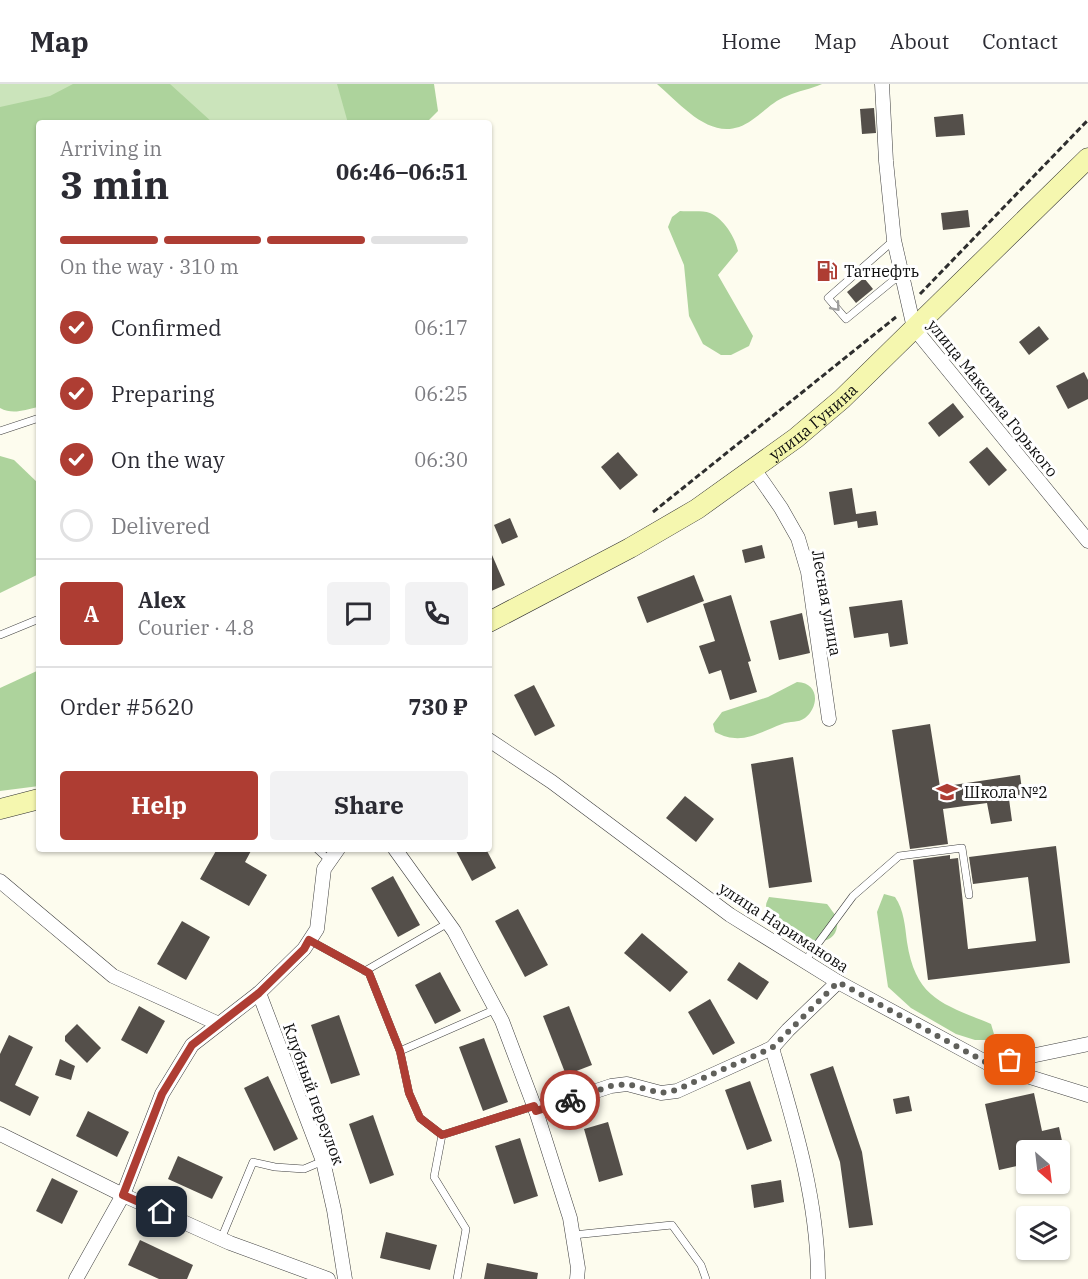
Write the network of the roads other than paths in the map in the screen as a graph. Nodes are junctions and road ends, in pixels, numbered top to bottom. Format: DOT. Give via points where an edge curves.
graph roads {
  1 [pos="882,84"];
  2 [pos="1088,158"];
  3 [pos="894,240"];
  4 [pos="901,274"];
  5 [pos="914,328"];
  6 [pos="36,419"];
  7 [pos="0,430"];
  8 [pos="754,469"];
  9 [pos="1088,541"];
  10 [pos="36,620"];
  11 [pos="492,620"];
  12 [pos="0,635"];
  13 [pos="829,719"];
  14 [pos="492,742"];
  15 [pos="36,800"];
  16 [pos="0,809"];
  17 [pos="397,852"];
  18 [pos="334,855"];
  19 [pos="0,881"];
  20 [pos="969,896"];
  21 [pos="448,923"];
  22 [pos="309,940"];
  23 [pos="805,961"];
  24 [pos="365,971"];
  25 [pos="838,982"];
  26 [pos="259,993"];
  27 [pos="496,1009"];
  28 [pos="219,1024"];
  29 [pos="1088,1044"];
  30 [pos="772,1048"];
  31 [pos="400,1051"];
  32 [pos="991,1065"];
  33 [pos="1088,1095"];
  34 [pos="535,1108"];
  35 [pos="0,1134"];
  36 [pos="442,1135"];
  37 [pos="323,1161"];
  38 [pos="123,1195"];
  39 [pos="573,1235"];
  40 [pos="221,1239"];
  41 [pos="76,1279"];
  42 [pos="328,1279"];
  43 [pos="345,1279"];
  44 [pos="458,1279"];
  45 [pos="577,1279"];
  46 [pos="706,1279"];
  47 [pos="818,1279"];
  1 -- 3 [label="street, улица Максима Горького"];
  2 -- 5 [label="main road, улица Гунина"];
  3 -- 4 [label="street, улица Максима Горького"];
  3 -- 4 [label="lane, one-way" via="828,298 846,319"];
  4 -- 5 [label="street, улица Максима Горького"];
  5 -- 8 [label="main road, улица Гунина" via="842,399"];
  5 -- 9 [label="street, улица Максима Горького"];
  6 -- 7 [label="lane"];
  8 -- 11 [label="main road, улица Гунина" via="697,509 630,548"];
  8 -- 13 [label="street, Лесная улица" via="798,537 808,572"];
  10 -- 12 [label="lane"];
  14 -- 23 [label="street, улица Нариманова" via="730,915"];
  15 -- 16 [label="main road"];
  17 -- 21 [label="street"];
  18 -- 22 [label="street" via="324,869 317,929"];
  19 -- 28 [label="street" via="113,976"];
  20 -- 23 [label="lane" via="962,848 899,856 853,896"];
  21 -- 24 [label="lane"];
  21 -- 27 [label="street"];
  22 -- 24 [label="lane"];
  22 -- 26 [label="street"];
  23 -- 25 [label="street, улица Нариманова"];
  24 -- 31 [label="lane"];
  25 -- 30 [label="street"];
  25 -- 32 [label="street, улица Нариманова"];
  26 -- 28 [label="street"];
  26 -- 37 [label="street, Клубный переулок"];
  27 -- 31 [label="lane"];
  27 -- 34 [label="street"];
  28 -- 38 [label="street" via="192,1045 162,1094"];
  29 -- 32 [label="street"];
  30 -- 34 [label="street" via="676,1090 661,1093 627,1084 611,1086"];
  30 -- 47 [label="street" via="803,1155"];
  31 -- 36 [label="lane" via="409,1093 420,1118"];
  32 -- 33 [label="street, улица Нариманова"];
  34 -- 36 [label="lane"];
  34 -- 39 [label="street"];
  35 -- 38 [label="street"];
  36 -- 44 [label="lane" via="434,1177 466,1229"];
  37 -- 40 [label="lane" via="304,1169 253,1162"];
  37 -- 43 [label="street, Клубный переулок"];
  38 -- 40 [label="street"];
  38 -- 41 [label="street"];
  39 -- 45 [label="street"];
  39 -- 46 [label="lane" via="672,1225 701,1265"];
  40 -- 42 [label="street"];
}
